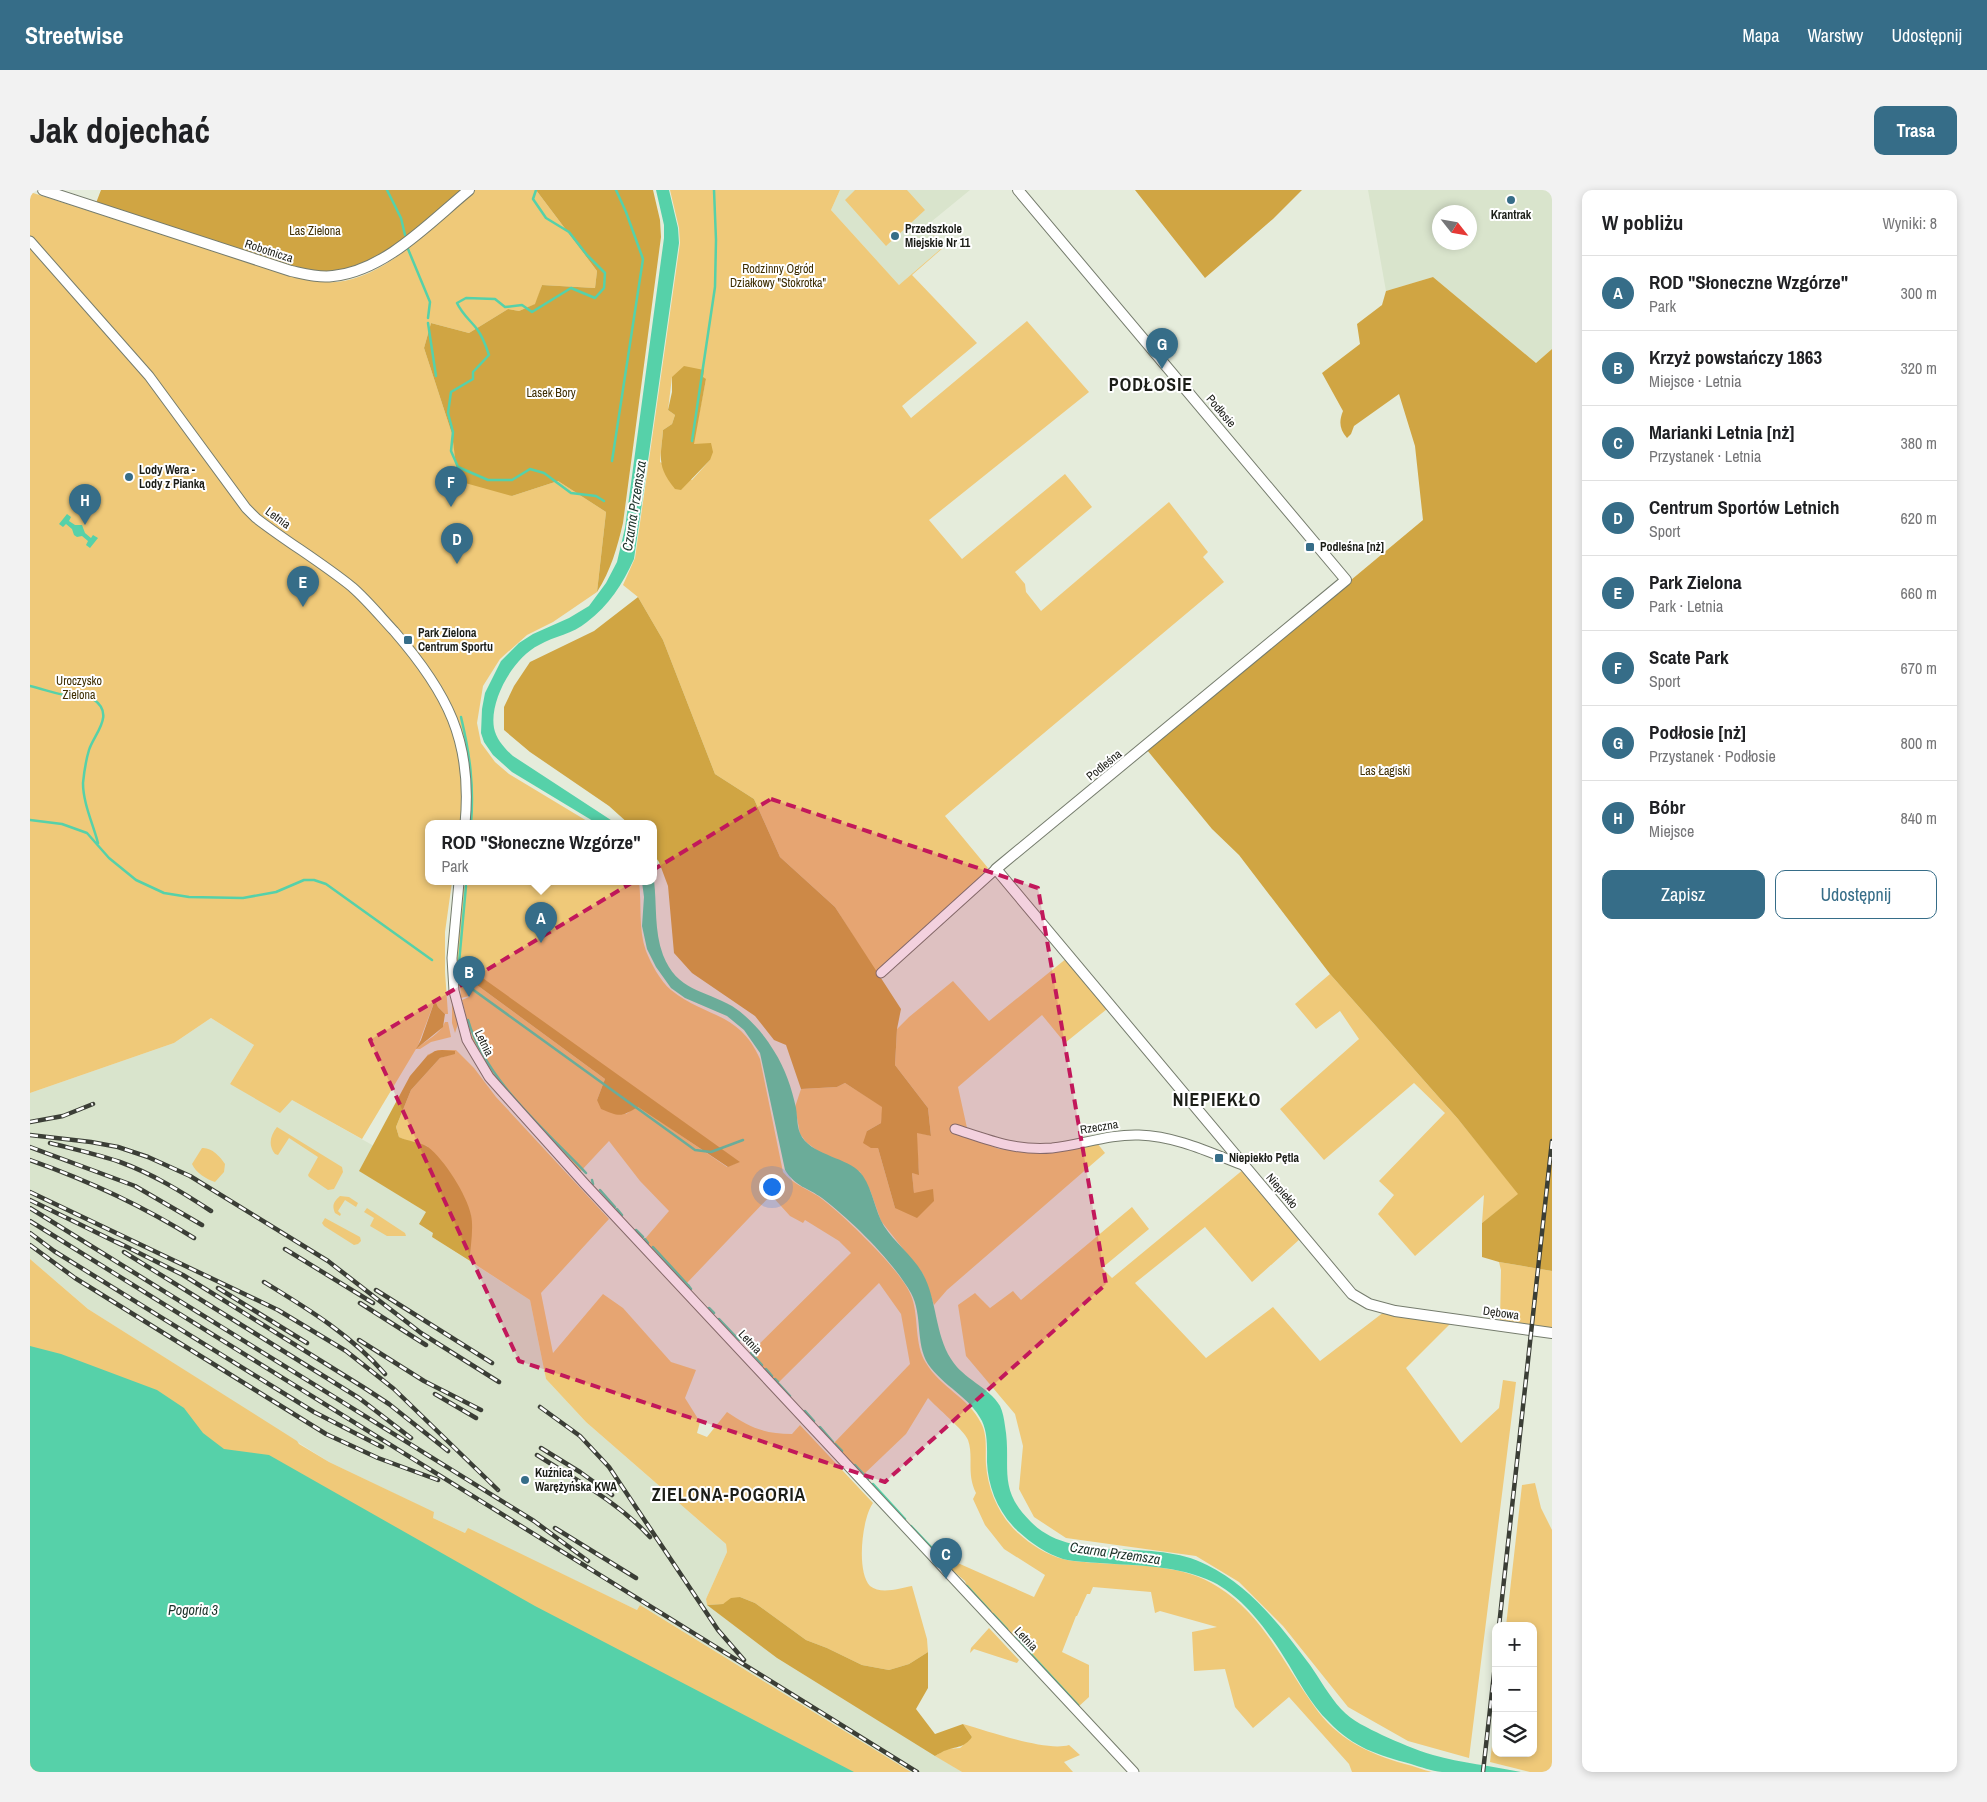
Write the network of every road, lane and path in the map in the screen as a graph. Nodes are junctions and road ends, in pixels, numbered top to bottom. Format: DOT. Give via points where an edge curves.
graph roads {
  1 [pos="43,190"];
  2 [pos="469,190"];
  3 [pos="1018,190"];
  4 [pos="30,241"];
  5 [pos="1346,580"];
  6 [pos="465,820"];
  7 [pos="996,869"];
  8 [pos="459,885"];
  9 [pos="881,973"];
  10 [pos="955,1129"];
  11 [pos="1246,1166"];
  12 [pos="1475,1322"];
  13 [pos="1552,1333"];
  14 [pos="1134,1772"];
  1 -- 2 [label="street, Robotnicza" via="318,277 356,272 383,260"];
  3 -- 5 [label="street, Podłosie"];
  4 -- 6 [label="street, Letnia" via="149,376 246,508 355,590 423,666 445,700 460,742 467,779"];
  5 -- 7 [label="street, Podleśna"];
  7 -- 9 [label="street, Podleśna"];
  7 -- 11 [label="street, Niepiekło"];
  8 -- 14 [label="street, Letnia" via="452,958 454,991 468,1040 489,1077"];
  10 -- 11 [label="street, Rzeczna" via="996,1143 1042,1148 1100,1138 1158,1137"];
  11 -- 12 [label="street, Niepiekło" via="1356,1298 1395,1312"];
  12 -- 13 [label="street, Dębowa"];
}
